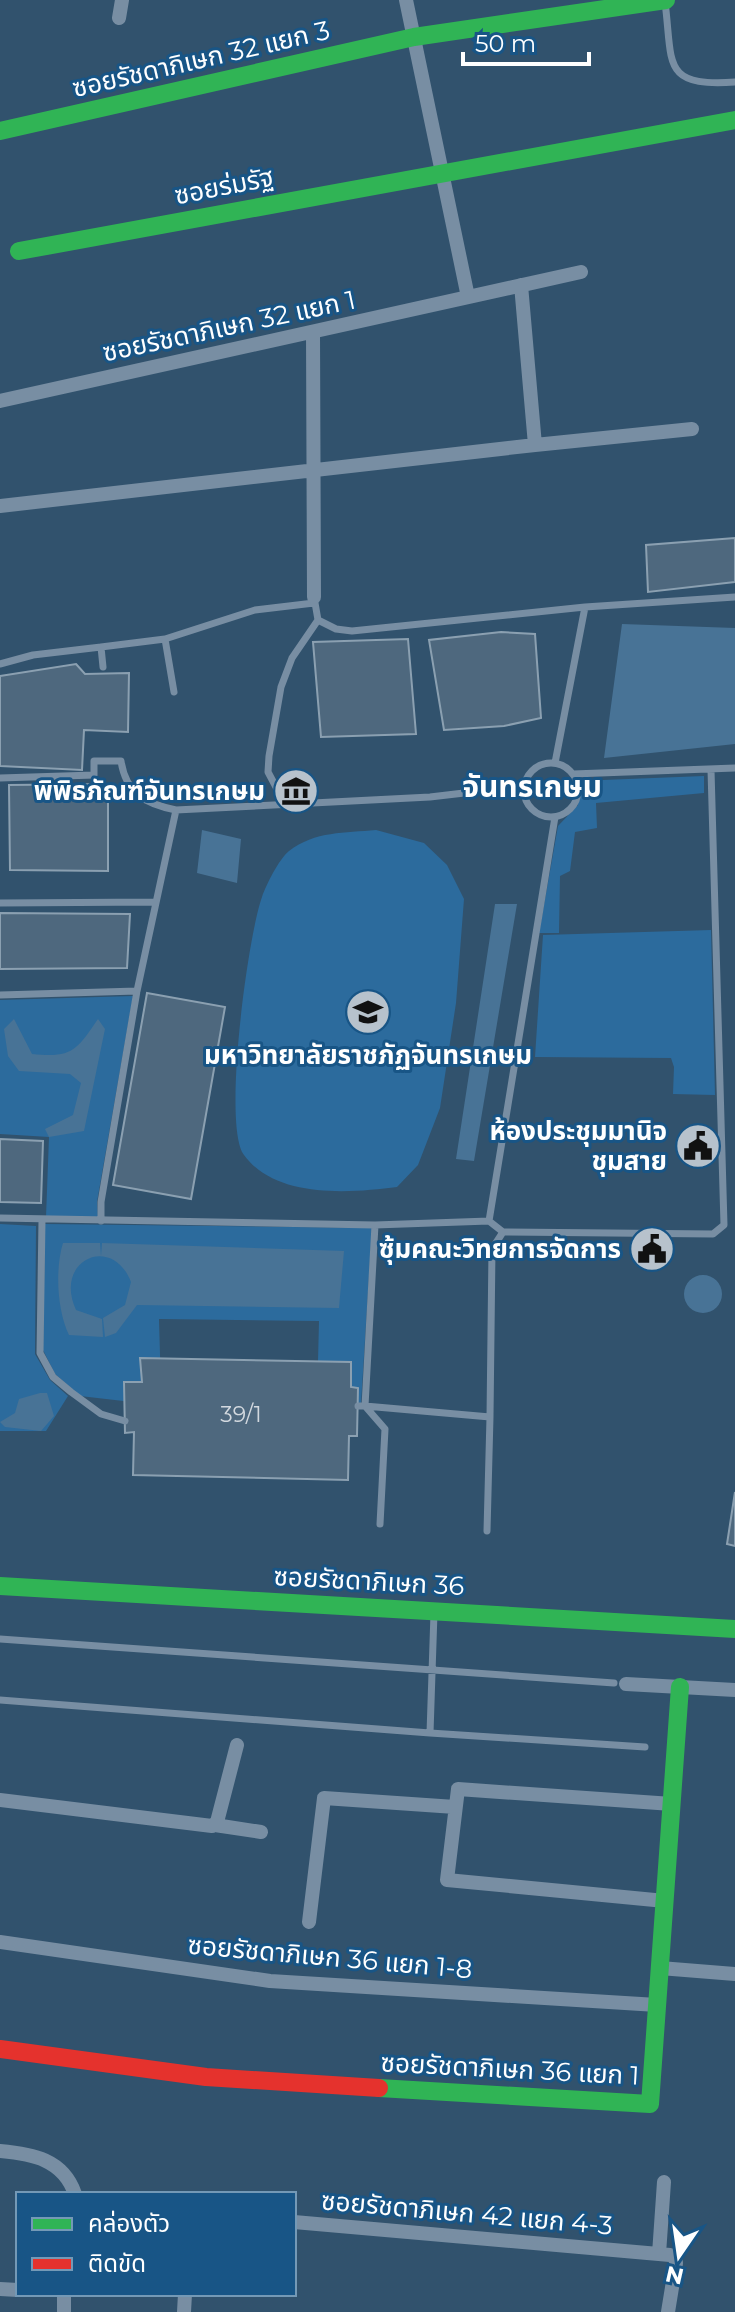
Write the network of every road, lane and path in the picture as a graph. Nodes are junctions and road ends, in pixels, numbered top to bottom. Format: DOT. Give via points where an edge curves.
graph roads {
  1 [pos="122,0"];
  2 [pos="406,0"];
  3 [pos="665,0"];
  4 [pos="119,18"];
  5 [pos="414,37"];
  6 [pos="735,82"];
  7 [pos="735,120"];
  8 [pos="0,131"];
  9 [pos="439,172"];
  10 [pos="19,251"];
  11 [pos="581,272"];
  12 [pos="521,285"];
  13 [pos="468,297"];
  14 [pos="313,332"];
  15 [pos="0,401"];
  16 [pos="692,429"];
  17 [pos="535,445"];
  18 [pos="314,471"];
  19 [pos="0,506"];
  20 [pos="735,597"];
  21 [pos="314,600"];
  22 [pos="585,607"];
  23 [pos="318,620"];
  24 [pos="165,639"];
  25 [pos="101,647"];
  26 [pos="0,664"];
  27 [pos="103,667"];
  28 [pos="174,692"];
  29 [pos="555,763"];
  30 [pos="735,768"];
  31 [pos="711,770"];
  32 [pos="573,774"];
  33 [pos="0,778"];
  34 [pos="524,786"];
  35 [pos="285,804"];
  36 [pos="176,810"];
  37 [pos="555,817"];
  38 [pos="156,902"];
  39 [pos="0,903"];
  40 [pos="137,991"];
  41 [pos="0,995"];
  42 [pos="0,1218"];
  43 [pos="42,1220"];
  44 [pos="101,1221"];
  45 [pos="489,1221"];
  46 [pos="375,1225"];
  47 [pos="503,1232"];
  48 [pos="361,1406"];
  49 [pos="490,1417"];
  50 [pos="125,1421"];
  51 [pos="380,1524"];
  52 [pos="487,1531"];
  53 [pos="0,1586"];
  54 [pos="434,1611"];
  55 [pos="735,1629"];
  56 [pos="0,1639"];
  57 [pos="431,1671"];
  58 [pos="620,1684"];
  59 [pos="680,1687"];
  60 [pos="735,1690"];
  61 [pos="0,1700"];
  62 [pos="430,1733"];
  63 [pos="237,1745"];
  64 [pos="645,1747"];
  65 [pos="0,1800"];
  66 [pos="672,1804"];
  67 [pos="455,1807"];
  68 [pos="215,1825"];
  69 [pos="261,1832"];
  70 [pos="665,1901"];
  71 [pos="309,1922"];
  72 [pos="0,1942"];
  73 [pos="660,1968"];
  74 [pos="735,1974"];
  75 [pos="657,2005"];
  76 [pos="0,2049"];
  77 [pos="0,2151"];
  78 [pos="664,2182"];
  79 [pos="74,2192"];
  80 [pos="296,2222"];
  81 [pos="659,2254"];
  82 [pos="668,2312"];
  1 -- 4 [label="street"];
  2 -- 5 [label="street"];
  3 -- 5 [label="street, ซอยรัชดาภิเษก 32 แยก 3"];
  3 -- 6 [label="lane" via="674,67 699,85"];
  5 -- 8 [label="street, ซอยรัชดาภิเษก 32 แยก 3"];
  5 -- 9 [label="street"];
  7 -- 9 [label="street, ซอยร่มรัฐ"];
  9 -- 10 [label="street, ซอยร่มรัฐ"];
  9 -- 13 [label="street"];
  11 -- 12 [label="street, ซอยรัชดาภิเษก 32 แยก 1"];
  12 -- 13 [label="street, ซอยรัชดาภิเษก 32 แยก 1"];
  12 -- 17 [label="street"];
  13 -- 14 [label="street, ซอยรัชดาภิเษก 32 แยก 1"];
  14 -- 15 [label="street, ซอยรัชดาภิเษก 32 แยก 1"];
  14 -- 18 [label="street"];
  16 -- 17 [label="street"];
  17 -- 18 [label="street"];
  18 -- 19 [label="street"];
  18 -- 21 [label="street"];
  20 -- 22 [label="lane"];
  21 -- 23 [label="lane"];
  21 -- 24 [label="lane" via="255,610"];
  22 -- 23 [label="lane" via="352,631"];
  22 -- 29 [label="lane"];
  23 -- 35 [label="lane" via="287,672 269,756 268,772"];
  24 -- 25 [label="lane"];
  24 -- 28 [label="lane"];
  25 -- 26 [label="lane"];
  25 -- 27 [label="lane"];
  29 -- 32 [label="lane"];
  29 -- 34 [label="lane" via="538,766"];
  30 -- 31 [label="lane"];
  31 -- 32 [label="lane"];
  31 -- 47 [label="lane" via="724,1225 713,1234"];
  32 -- 37 [label="lane" via="577,801"];
  33 -- 36 [label="lane" via="94,775 94,761 121,761 123,775 148,804"];
  34 -- 35 [label="lane"];
  34 -- 37 [label="lane" via="532,809"];
  35 -- 36 [label="lane"];
  36 -- 38 [label="lane"];
  37 -- 45 [label="lane"];
  38 -- 39 [label="lane"];
  38 -- 40 [label="lane"];
  40 -- 41 [label="lane"];
  40 -- 44 [label="lane"];
  42 -- 43 [label="lane"];
  43 -- 44 [label="lane"];
  43 -- 50 [label="lane" via="40,1353 53,1377 71,1392 101,1414"];
  44 -- 46 [label="lane"];
  45 -- 46 [label="lane"];
  45 -- 47 [label="lane"];
  46 -- 48 [label="lane"];
  47 -- 49 [label="lane" via="492,1249"];
  48 -- 49 [label="lane"];
  48 -- 51 [label="lane" via="385,1429"];
  49 -- 52 [label="lane"];
  53 -- 54 [label="street, ซอยรัชดาภิเษก 36"];
  54 -- 55 [label="street, ซอยรัชดาภิเษก 36"];
  54 -- 57 [label="lane"];
  56 -- 57 [label="lane"];
  57 -- 58 [label="lane"];
  57 -- 62 [label="lane"];
  58 -- 59 [label="street"];
  59 -- 60 [label="street"];
  59 -- 66 [label="street, ซอยรัชดาภิเษก 36 แยก 1"];
  61 -- 62 [label="lane"];
  62 -- 64 [label="lane"];
  63 -- 68 [label="street"];
  65 -- 68 [label="street"];
  66 -- 67 [label="street" via="458,1789"];
  66 -- 70 [label="street, ซอยรัชดาภิเษก 36 แยก 1"];
  67 -- 70 [label="street" via="449,1882"];
  67 -- 71 [label="street" via="324,1798"];
  68 -- 69 [label="street"];
  70 -- 73 [label="street, ซอยรัชดาภิเษก 36 แยก 1"];
  72 -- 75 [label="street, ซอยรัชดาภิเษก 36 แยก 1-8" via="270,1981"];
  73 -- 74 [label="street"];
  73 -- 75 [label="street, ซอยรัชดาภิเษก 36 แยก 1"];
  75 -- 76 [label="street, ซอยรัชดาภิเษก 36 แยก 1" via="650,2104 206,2077"];
  77 -- 79 [label="street" via="35,2154 58,2167"];
  78 -- 81 [label="street"];
  80 -- 81 [label="street, ซอยรัชดาภิเษก 42 แยก 4-3"];
  81 -- 82 [label="street" via="675,2257"];
}
